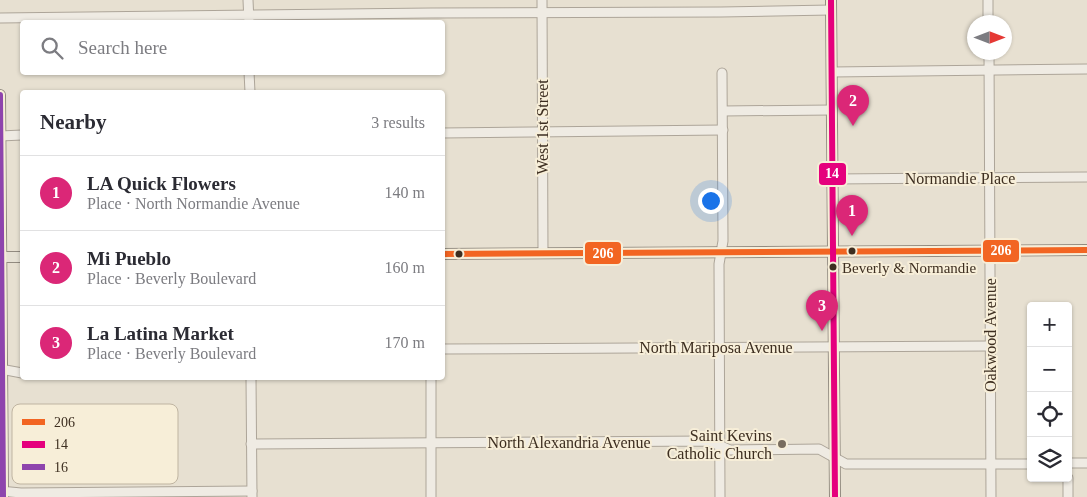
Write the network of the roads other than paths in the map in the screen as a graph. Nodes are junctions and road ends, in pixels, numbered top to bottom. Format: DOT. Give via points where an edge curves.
graph roads {
  1 [pos="248,0"];
  2 [pos="542,0"];
  3 [pos="988,0"];
  4 [pos="831,5"];
  5 [pos="542,12"];
  6 [pos="988,15"];
  7 [pos="0,18"];
  8 [pos="248,18"];
  9 [pos="989,60"];
  10 [pos="989,69"];
  11 [pos="1087,69"];
  12 [pos="832,72"];
  13 [pos="722,73"];
  14 [pos="249,75"];
  15 [pos="250,90"];
  16 [pos="0,95"];
  17 [pos="832,110"];
  18 [pos="723,111"];
  19 [pos="723,130"];
  20 [pos="542,132"];
  21 [pos="445,133"];
  22 [pos="20,135"];
  23 [pos="0,136"];
  24 [pos="1087,177"];
  25 [pos="988,178"];
  26 [pos="832,179"];
  27 [pos="1087,250"];
  28 [pos="990,251"];
  29 [pos="833,252"];
  30 [pos="543,253"];
  31 [pos="721,253"];
  32 [pos="445,254"];
  33 [pos="1,257"];
  34 [pos="20,257"];
  35 [pos="834,346"];
  36 [pos="990,346"];
  37 [pos="719,347"];
  38 [pos="445,349"];
  39 [pos="1,370"];
  40 [pos="20,374"];
  41 [pos="251,380"];
  42 [pos="431,380"];
  43 [pos="431,443"];
  44 [pos="252,444"];
  45 [pos="720,447"];
  46 [pos="835,457"];
  47 [pos="1072,463"];
  48 [pos="1087,463"];
  49 [pos="990,464"];
  50 [pos="1027,464"];
  51 [pos="1068,482"];
  52 [pos="2,493"];
  53 [pos="252,494"];
  54 [pos="431,497"];
  55 [pos="720,497"];
  56 [pos="835,497"];
  57 [pos="991,497"];
  58 [pos="1068,497"];
  1 -- 8 [label="street"];
  2 -- 5 [label="street, West 1st Street"];
  3 -- 6 [label="street"];
  4 -- 5 [label="street" via="721,12"];
  4 -- 12 [label="main road"];
  5 -- 8 [label="street"];
  5 -- 20 [label="street, West 1st Street"];
  7 -- 8 [label="street"];
  9 -- 10 [label="street, Oakwood Avenue"];
  10 -- 11 [label="street"];
  10 -- 12 [label="street"];
  10 -- 25 [label="street, Oakwood Avenue"];
  12 -- 17 [label="main road"];
  13 -- 18 [label="street"];
  14 -- 15 [label="street"];
  16 -- 23 [label="main road"];
  17 -- 18 [label="street"];
  17 -- 26 [label="main road"];
  18 -- 19 [label="street"];
  19 -- 20 [label="street"];
  19 -- 31 [label="street"];
  20 -- 21 [label="street"];
  20 -- 30 [label="street, West 1st Street"];
  22 -- 23 [label="street"];
  23 -- 33 [label="main road"];
  24 -- 25 [label="street, Normandie Place"];
  25 -- 26 [label="street, Normandie Place"];
  25 -- 28 [label="street, Oakwood Avenue"];
  26 -- 29 [label="main road"];
  27 -- 28 [label="main road"];
  28 -- 29 [label="main road"];
  28 -- 36 [label="street, Oakwood Avenue"];
  29 -- 31 [label="main road"];
  29 -- 35 [label="main road"];
  30 -- 31 [label="main road"];
  30 -- 32 [label="main road"];
  31 -- 37 [label="street"];
  33 -- 34 [label="main road"];
  33 -- 39 [label="main road"];
  35 -- 36 [label="street, North Mariposa Avenue"];
  35 -- 37 [label="street, North Mariposa Avenue"];
  35 -- 46 [label="main road"];
  36 -- 49 [label="street, Oakwood Avenue"];
  37 -- 38 [label="street, North Mariposa Avenue"];
  37 -- 45 [label="street"];
  39 -- 40 [label="street"];
  39 -- 52 [label="main road"];
  41 -- 44 [label="street"];
  42 -- 43 [label="street"];
  43 -- 44 [label="street, North Alexandria Avenue"];
  43 -- 45 [label="street, North Alexandria Avenue" via="708,441"];
  43 -- 54 [label="street"];
  44 -- 53 [label="street"];
  45 -- 46 [label="street, North Alexandria Avenue" via="730,450 819,449"];
  45 -- 55 [label="street"];
  46 -- 49 [label="street, North Alexandria Avenue" via="846,464"];
  46 -- 56 [label="main road"];
  47 -- 48 [label="street"];
  49 -- 50 [label="street, North Alexandria Avenue"];
  49 -- 57 [label="street, Oakwood Avenue"];
  51 -- 58 [label="street"];
  52 -- 53 [label="street"];
}
